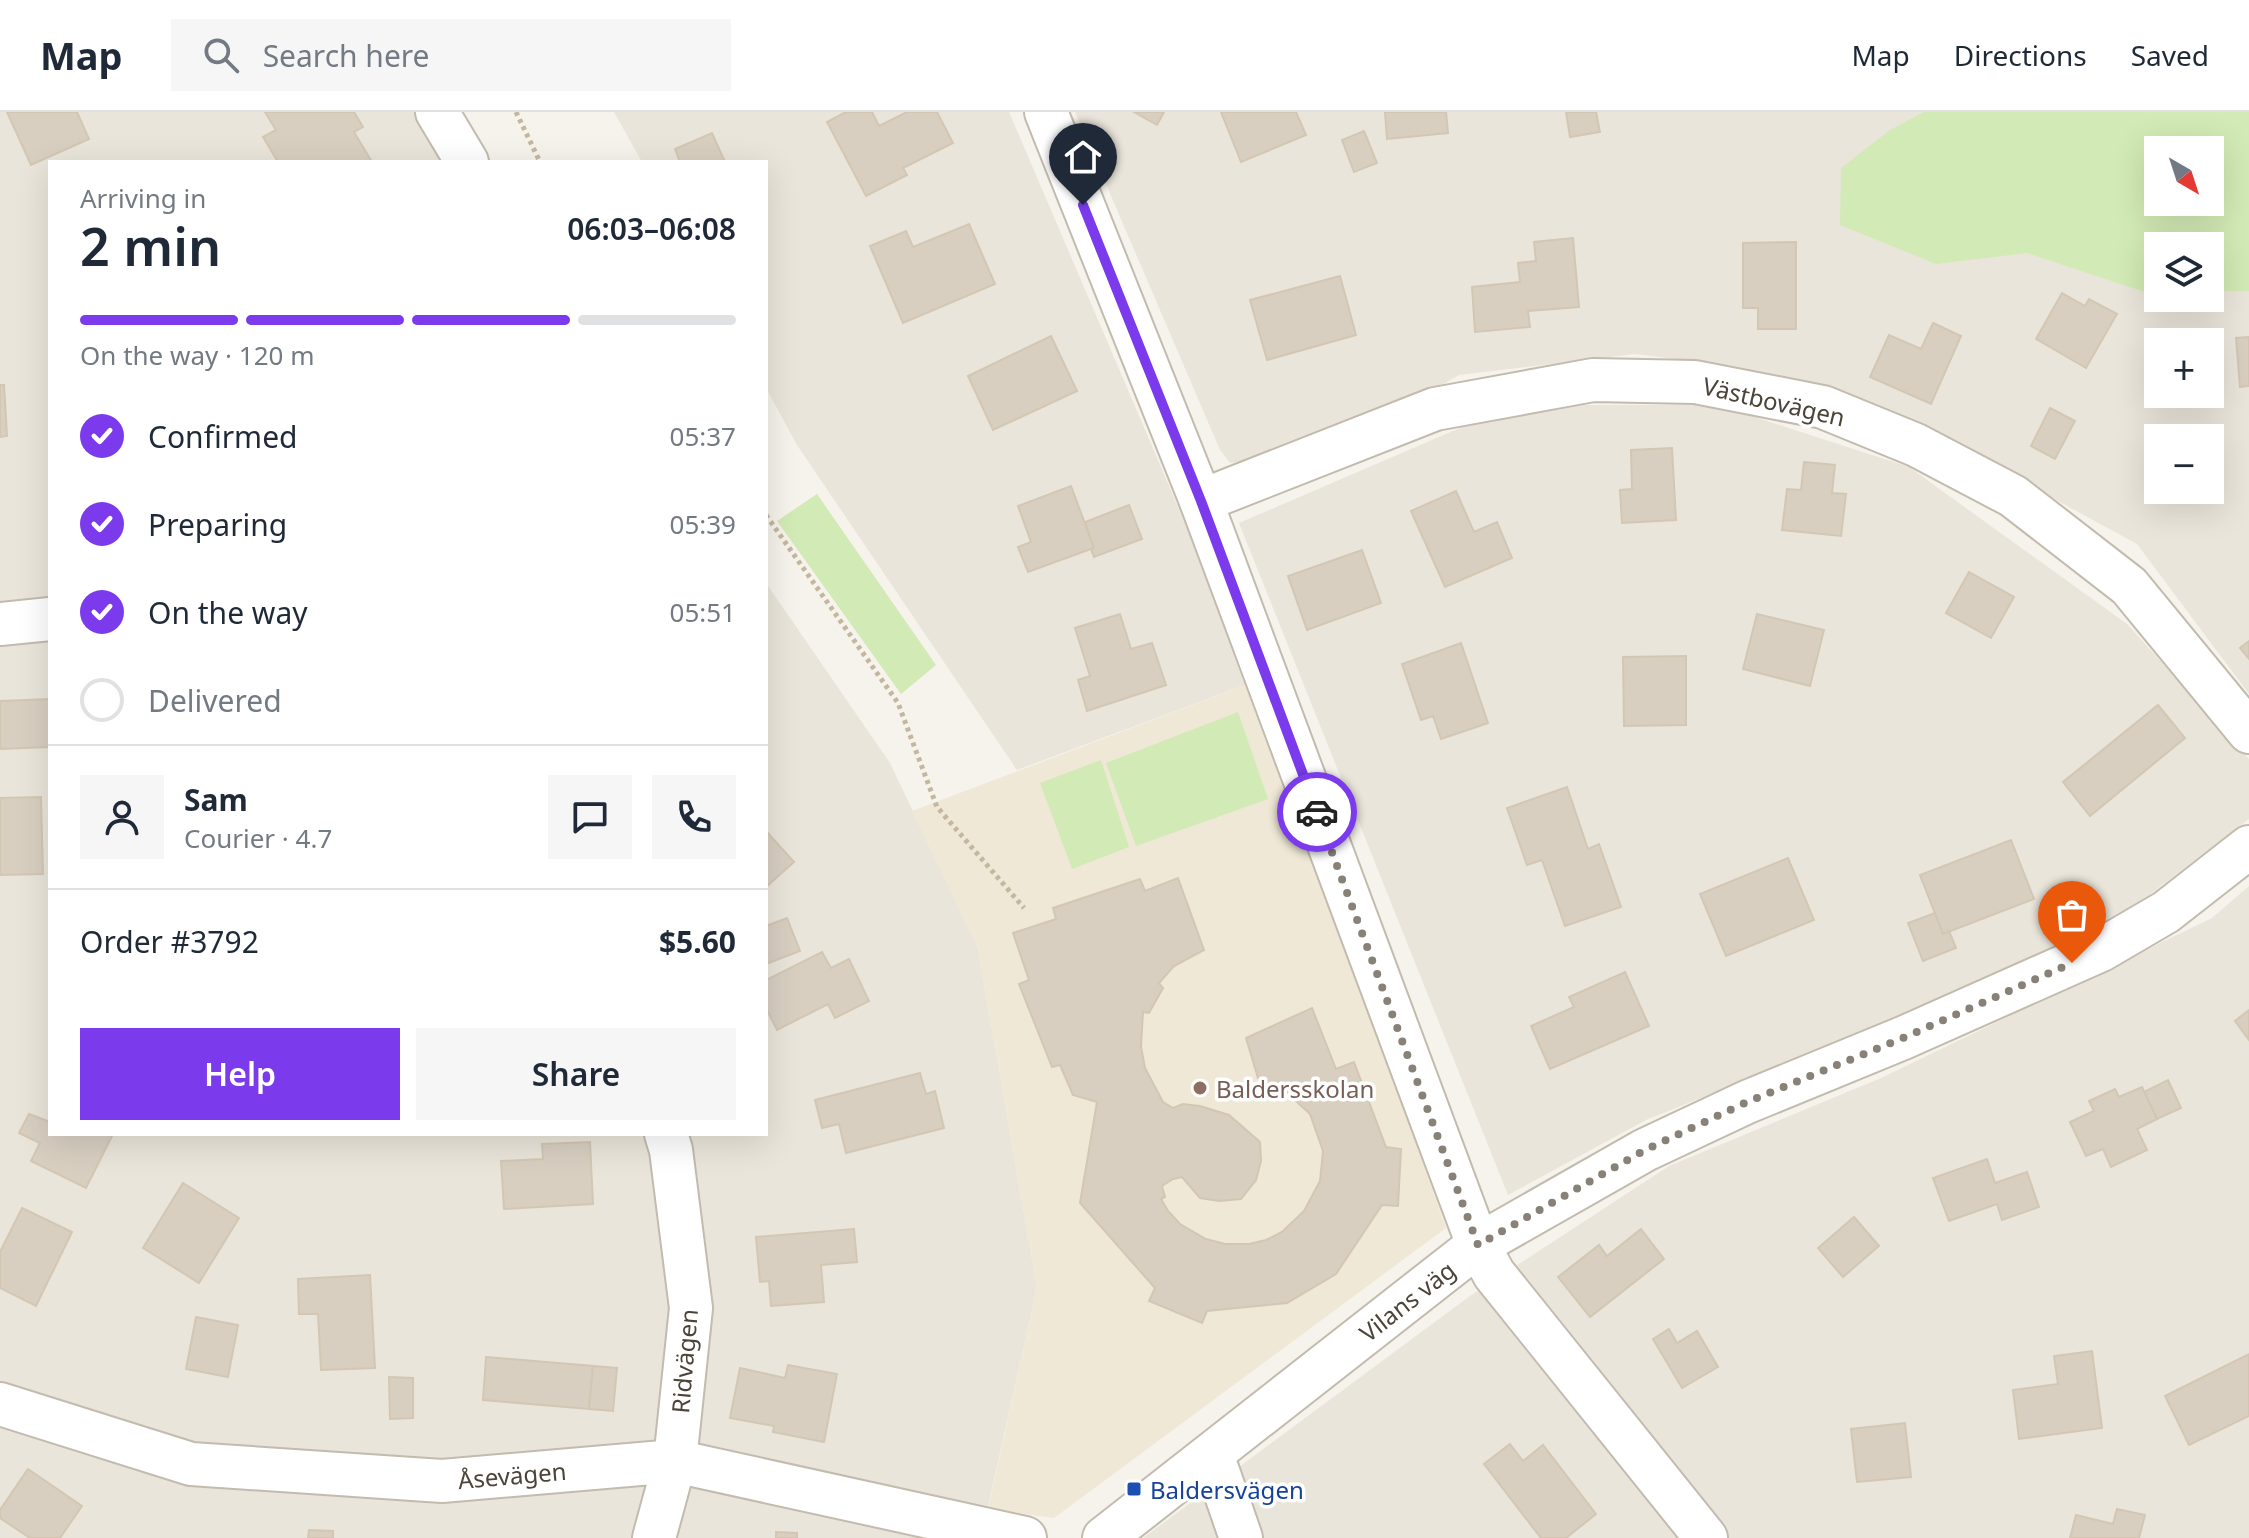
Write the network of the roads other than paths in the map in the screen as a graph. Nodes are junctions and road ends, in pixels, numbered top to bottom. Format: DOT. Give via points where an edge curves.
graph roads {
  1 [pos="437,112"];
  2 [pos="1046,112"];
  3 [pos="466,160"];
  4 [pos="1201,501"];
  5 [pos="48,619"];
  6 [pos="0,624"];
  7 [pos="2249,732"];
  8 [pos="2249,847"];
  9 [pos="667,1136"];
  10 [pos="1478,1245"];
  11 [pos="0,1404"];
  12 [pos="1212,1454"];
  13 [pos="675,1461"];
  14 [pos="654,1538"];
  15 [pos="1025,1538"];
  16 [pos="1104,1538"];
  17 [pos="1241,1538"];
  18 [pos="1706,1538"];
  1 -- 3 [label="street"];
  2 -- 4 [label="street"];
  4 -- 7 [label="street, Västbovägen" via="1435,409 1593,380 1695,382 1823,407 1916,445 2013,496 2129,586"];
  4 -- 10 [label="street"];
  5 -- 6 [label="street"];
  8 -- 10 [label="street, Vilans väg" via="2166,912 2101,950 1658,1144"];
  9 -- 13 [label="street, Ridvägen" via="691,1308"];
  10 -- 12 [label="street, Vilans väg"];
  10 -- 18 [label="street" via="1494,1274"];
  11 -- 13 [label="street, Åsevägen" via="191,1464 442,1481"];
  12 -- 16 [label="street, Vilans väg"];
  12 -- 17 [label="street"];
  13 -- 14 [label="street, Ridvägen"];
  13 -- 15 [label="street, Åsevägen"];
}
